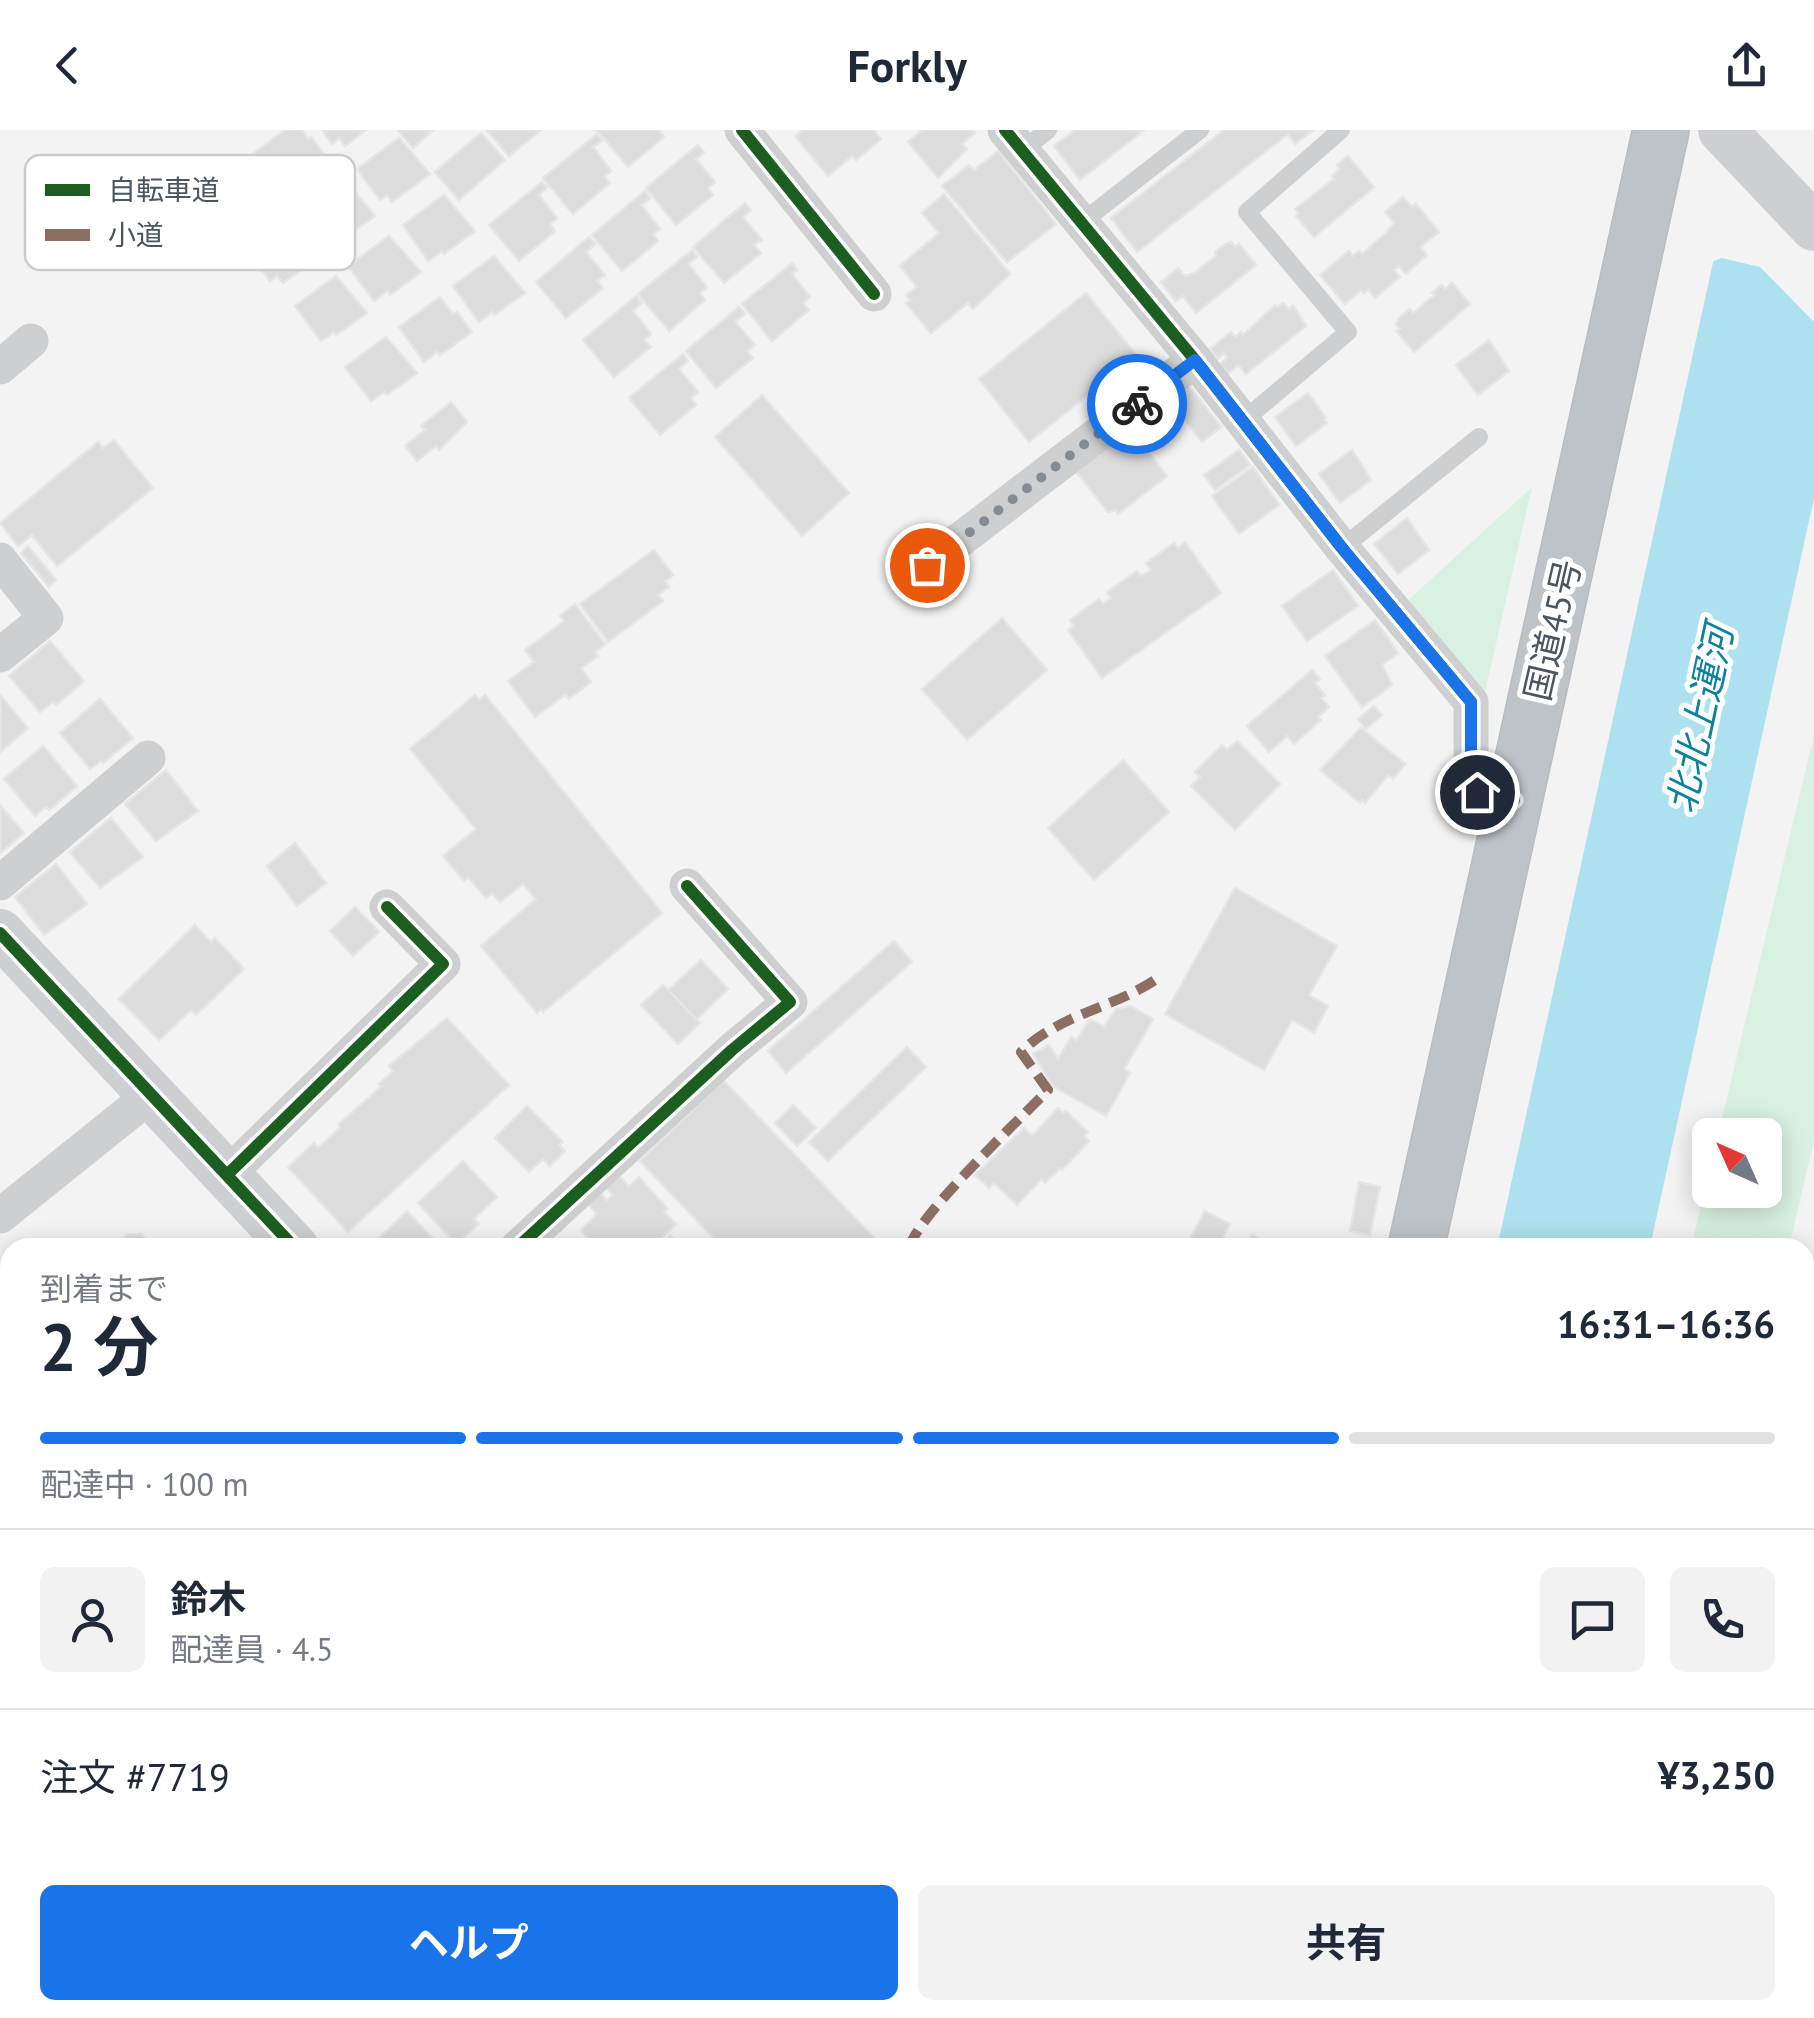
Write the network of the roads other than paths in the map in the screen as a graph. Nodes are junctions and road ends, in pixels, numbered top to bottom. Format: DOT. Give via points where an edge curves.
graph roads {
  1 [pos="742,130"];
  2 [pos="1200,130"];
  3 [pos="1341,130"];
  4 [pos="1661,130"];
  5 [pos="1722,130"];
  6 [pos="1025,137"];
  7 [pos="1082,222"];
  8 [pos="1814,226"];
  9 [pos="874,294"];
  10 [pos="31,341"];
  11 [pos="1195,360"];
  12 [pos="0,367"];
  13 [pos="1242,421"];
  14 [pos="1479,437"];
  15 [pos="1342,548"];
  16 [pos="0,560"];
  17 [pos="927,565"];
  18 [pos="0,656"];
  19 [pos="148,758"];
  20 [pos="1514,800"];
  21 [pos="0,884"];
  22 [pos="687,886"];
  23 [pos="387,907"];
  24 [pos="0,933"];
  25 [pos="152,1094"];
  26 [pos="229,1173"];
  27 [pos="0,1216"];
  28 [pos="287,1238"];
  29 [pos="528,1238"];
  30 [pos="1418,1238"];
  1 -- 9 [label="street"];
  2 -- 7 [label="lane"];
  3 -- 13 [label="lane" via="1247,212 1348,332"];
  4 -- 20 [label="highway, 国道45号"];
  5 -- 8 [label="street"];
  6 -- 7 [label="street"];
  7 -- 11 [label="street"];
  10 -- 12 [label="street"];
  11 -- 13 [label="street"];
  11 -- 17 [label="street"];
  13 -- 15 [label="street"];
  14 -- 15 [label="lane"];
  15 -- 20 [label="street" via="1471,702 1471,791"];
  16 -- 18 [label="street" via="46,618"];
  19 -- 21 [label="street"];
  20 -- 30 [label="highway, 国道45号"];
  22 -- 29 [label="street" via="790,1002"];
  23 -- 26 [label="street" via="444,964"];
  24 -- 25 [label="street"];
  25 -- 26 [label="street"];
  25 -- 27 [label="street"];
  26 -- 28 [label="street"];
}
